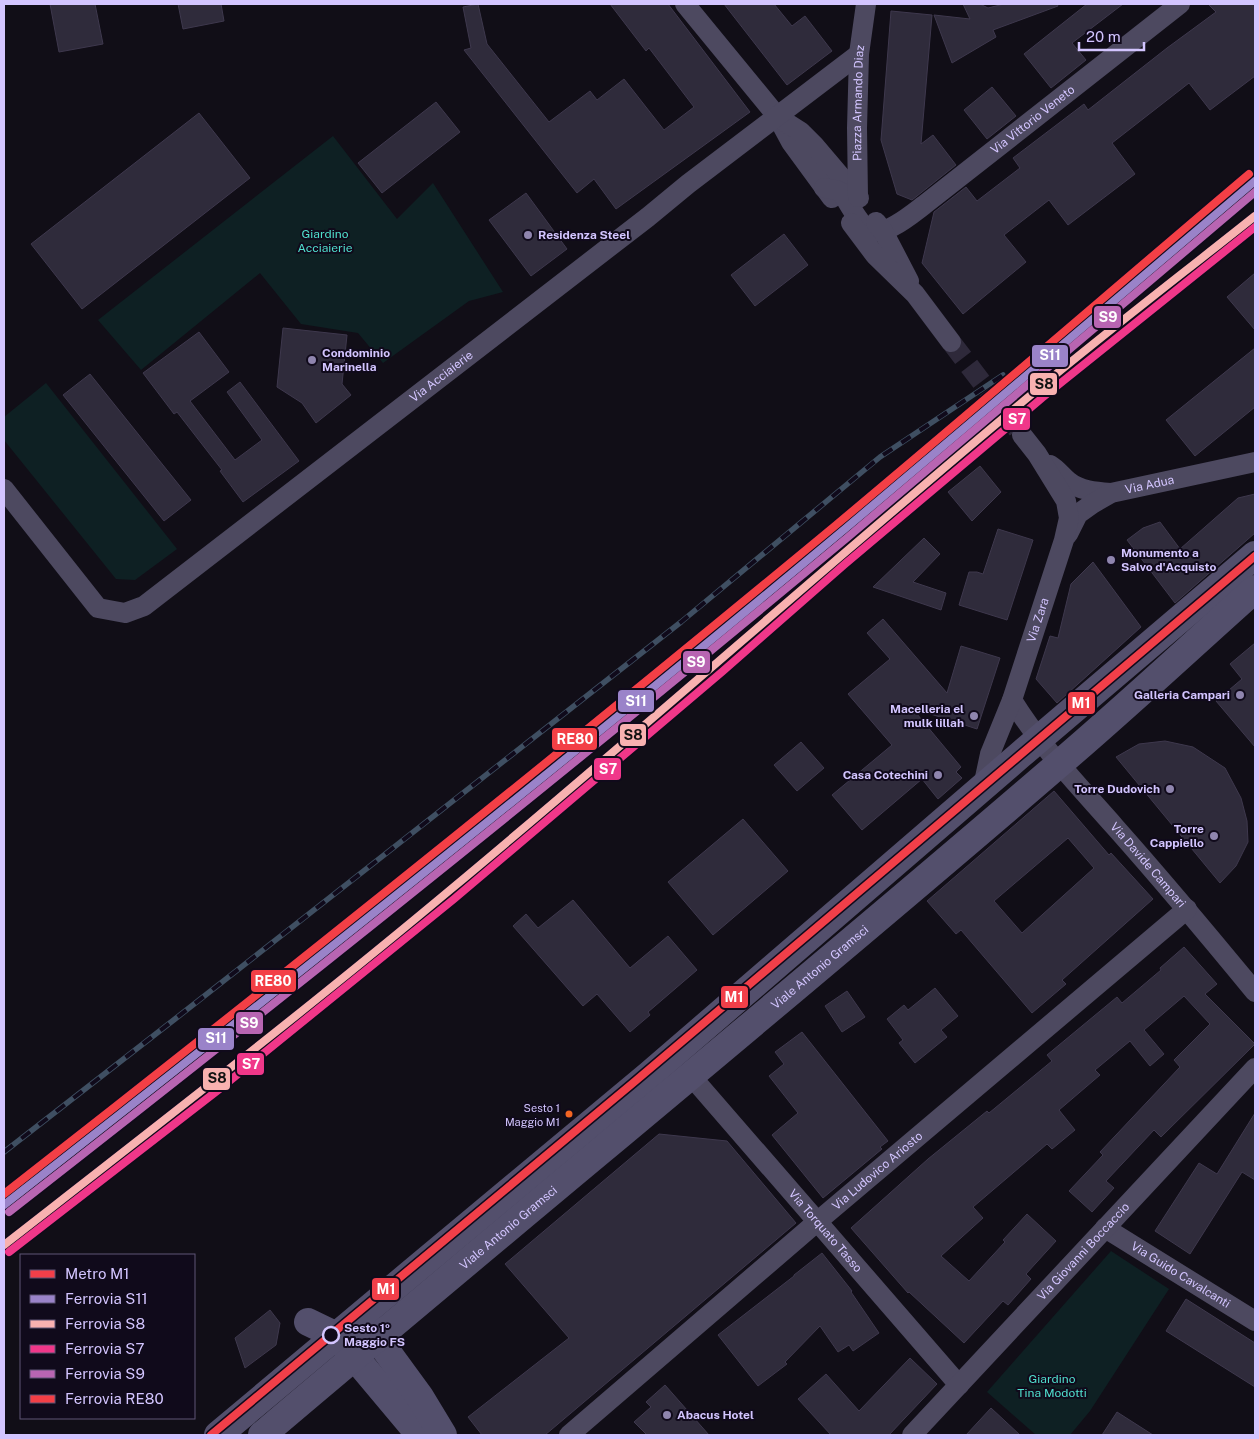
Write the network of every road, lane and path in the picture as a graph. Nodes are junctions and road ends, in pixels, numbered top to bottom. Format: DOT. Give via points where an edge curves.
graph roads {
  1 [pos="685,4"];
  2 [pos="866,4"];
  3 [pos="1180,4"];
  4 [pos="859,54"];
  5 [pos="777,116"];
  6 [pos="824,188"];
  7 [pos="858,197"];
  8 [pos="883,231"];
  9 [pos="916,294"];
  10 [pos="951,342"];
  11 [pos="1022,435"];
  12 [pos="1037,454"];
  13 [pos="1255,462"];
  14 [pos="4,489"];
  15 [pos="1111,493"];
  16 [pos="1064,540"];
  17 [pos="1255,555"];
  18 [pos="1255,589"];
  19 [pos="1012,700"];
  20 [pos="1039,739"];
  21 [pos="1060,764"];
  22 [pos="983,787"];
  23 [pos="1187,910"];
  24 [pos="1255,992"];
  25 [pos="1255,1068"];
  26 [pos="691,1076"];
  27 [pos="818,1221"];
  28 [pos="1105,1228"];
  29 [pos="361,1316"];
  30 [pos="1255,1321"];
  31 [pos="337,1336"];
  32 [pos="377,1337"];
  33 [pos="355,1356"];
  34 [pos="307,1360"];
  35 [pos="959,1385"];
  36 [pos="218,1435"];
  37 [pos="262,1435"];
  38 [pos="420,1435"];
  39 [pos="443,1435"];
  40 [pos="569,1435"];
  41 [pos="912,1435"];
  1 -- 5 [label="street"];
  2 -- 4 [label="street"];
  3 -- 8 [label="street, Via Vittorio Veneto" via="924,205"];
  4 -- 5 [label="street, Piazza Armando Diaz"];
  4 -- 7 [label="street, Piazza Armando Diaz"];
  5 -- 6 [label="street"];
  5 -- 7 [label="street, Piazza Armando Diaz" via="814,144"];
  5 -- 14 [label="street, Via Acciaierie" via="144,606 125,613 98,608"];
  6 -- 8 [label="street" via="842,193 865,227 875,232"];
  6 -- 9 [label="street" via="876,255"];
  7 -- 8 [label="street, Piazza Armando Diaz"];
  8 -- 9 [label="street, Piazza Armando Diaz"];
  9 -- 10 [label="street"];
  11 -- 12 [label="street"];
  12 -- 15 [label="street" via="1080,488"];
  12 -- 16 [label="street" via="1066,501 1069,518"];
  13 -- 15 [label="street, Via Adua"];
  15 -- 16 [label="street, Via Adua" via="1078,514"];
  16 -- 19 [label="street, Via Zara"];
  17 -- 20 [label="main road"];
  18 -- 21 [label="main road, Viale Antonio Gramsci"];
  19 -- 20 [label="street"];
  19 -- 22 [label="street, Via Zara" via="990,754"];
  20 -- 21 [label="street, Via Davide Campari"];
  20 -- 22 [label="main road"];
  21 -- 23 [label="street, Via Davide Campari"];
  21 -- 26 [label="main road, Viale Antonio Gramsci"];
  22 -- 29 [label="main road" via="656,1069"];
  23 -- 24 [label="street, Via Davide Campari"];
  23 -- 27 [label="street, Via Ludovico Ariosto"];
  25 -- 28 [label="street, Via Giovanni Boccaccio"];
  26 -- 27 [label="street, Via Torquato Tasso"];
  26 -- 32 [label="main road, Viale Antonio Gramsci"];
  27 -- 35 [label="street, Via Torquato Tasso"];
  27 -- 40 [label="street, Via Ludovico Ariosto"];
  28 -- 30 [label="street, Via Guido Cavalcanti"];
  28 -- 35 [label="street, Via Giovanni Boccaccio"];
  29 -- 31 [label="main road"];
  29 -- 32 [label="main road"];
  31 -- 33 [label="main road"];
  31 -- 34 [label="main road"];
  31 -- 34 [label="main road" via="308,1322 318,1340"];
  32 -- 33 [label="main road, Viale Antonio Gramsci"];
  32 -- 39 [label="main road"];
  33 -- 37 [label="main road, Viale Antonio Gramsci"];
  33 -- 38 [label="main road"];
  34 -- 36 [label="main road"];
  35 -- 41 [label="street, Via Giovanni Boccaccio"];
}
